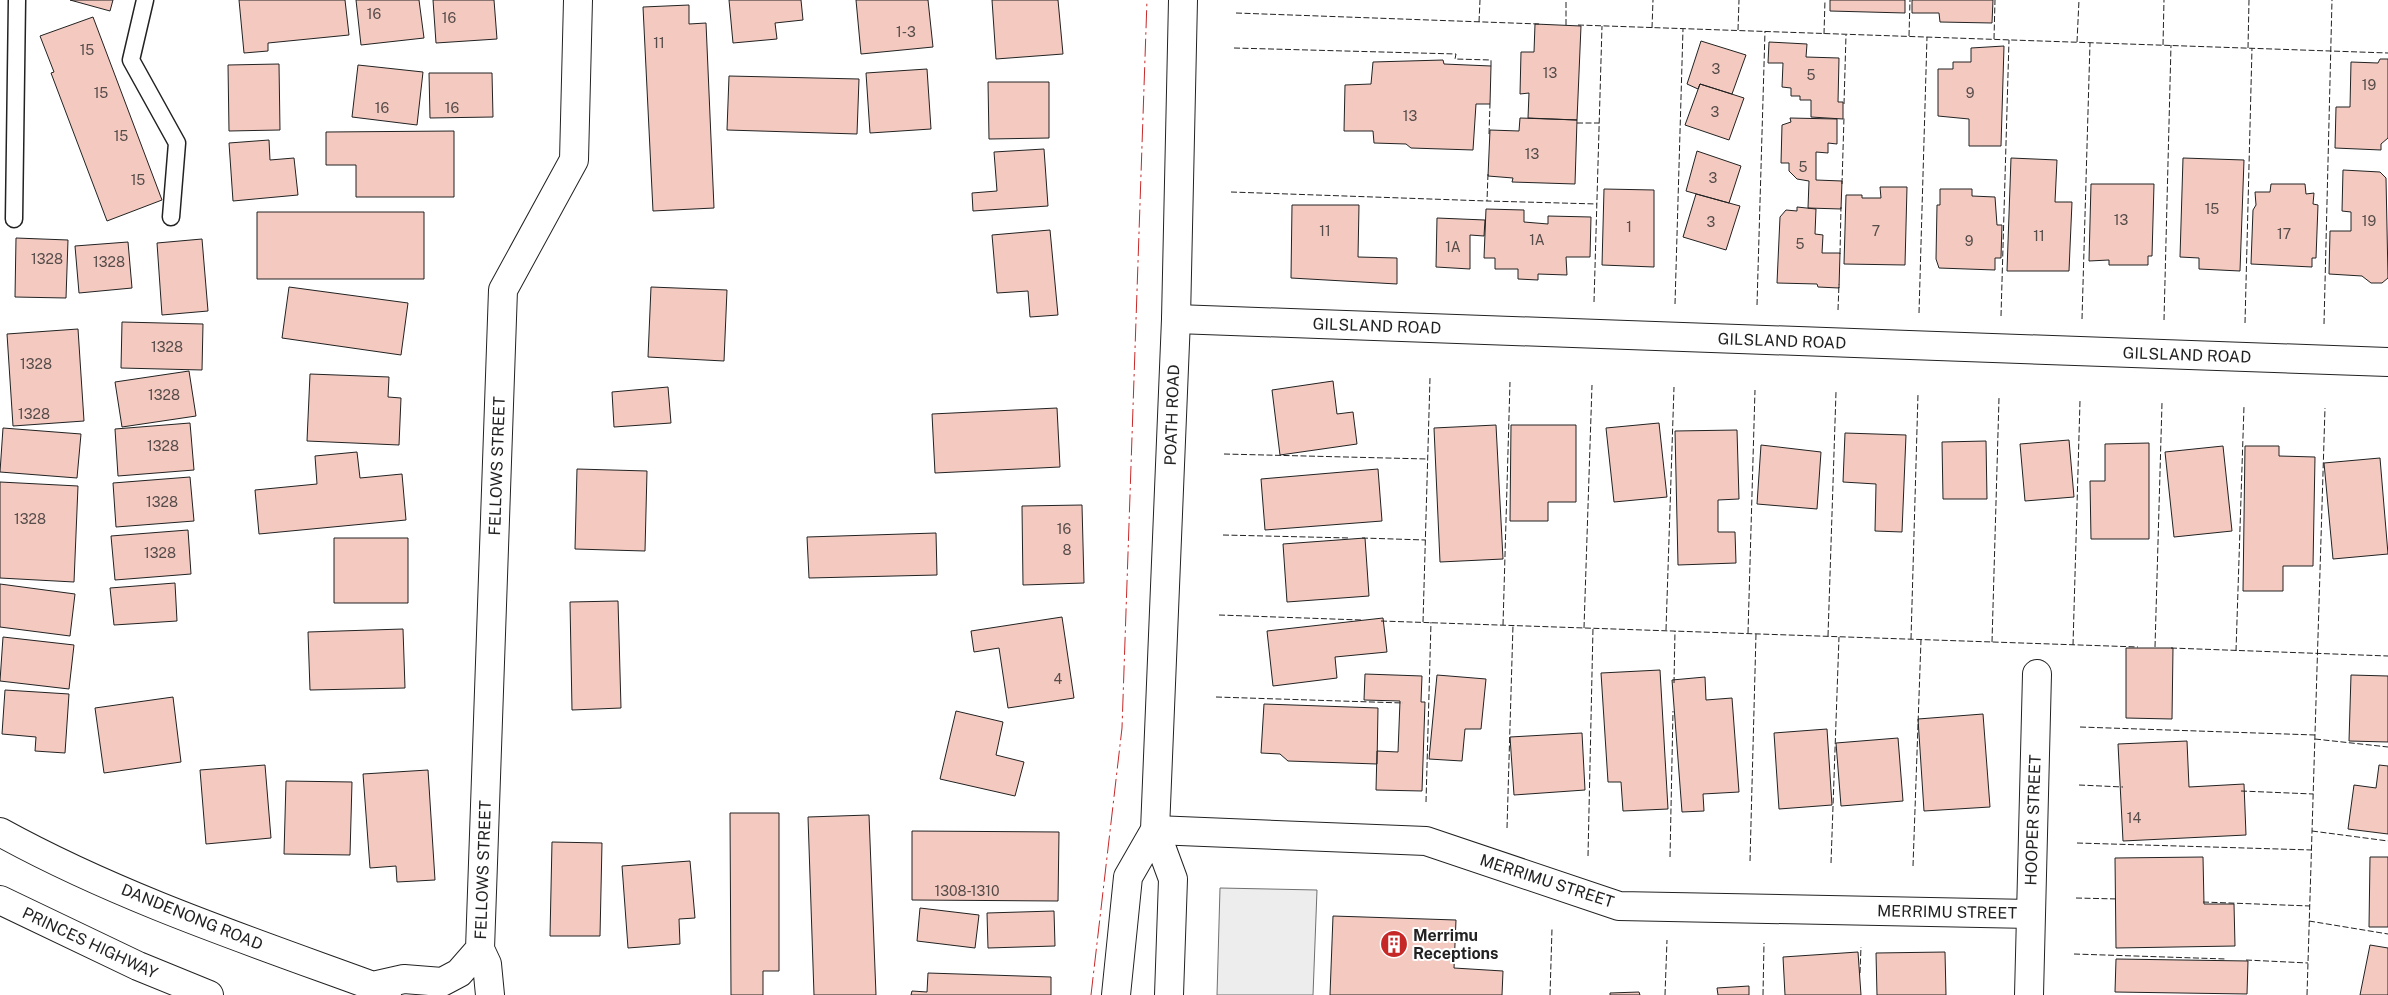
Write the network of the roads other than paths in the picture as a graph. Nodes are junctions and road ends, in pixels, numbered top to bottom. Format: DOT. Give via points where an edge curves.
graph roads {
  1 [pos="17,0"];
  2 [pos="145,0"];
  3 [pos="578,0"];
  4 [pos="1183,0"];
  5 [pos="171,217"];
  6 [pos="14,219"];
  7 [pos="1176,319"];
  8 [pos="2388,362"];
  9 [pos="2037,674"];
  10 [pos="1155,830"];
  11 [pos="0,832"];
  12 [pos="0,900"];
  13 [pos="2031,914"];
  14 [pos="480,949"];
  15 [pos="380,990"];
  16 [pos="209,995"];
  17 [pos="490,995"];
  18 [pos="1116,995"];
  19 [pos="1169,995"];
  20 [pos="2029,995"];
  1 -- 6 [label="lane"];
  2 -- 5 [label="lane" via="131,60 177,143"];
  3 -- 14 [label="main road, FELLOWS STREET" via="574,160 503,290"];
  4 -- 7 [label="main road, POATH ROAD"];
  7 -- 8 [label="main road, GILSLAND ROAD"];
  7 -- 10 [label="main road, POATH ROAD"];
  9 -- 13 [label="main road, HOOPER STREET"];
  10 -- 13 [label="main road, MERRIMU STREET" via="1426,841 1619,906"];
  10 -- 18 [label="main road, POATH ROAD" via="1128,877"];
  10 -- 19 [label="main road, POATH ROAD" via="1173,879"];
  11 -- 15 [label="main road, DANDENONG ROAD" via="142,899"];
  12 -- 16 [label="main road, PRINCES HIGHWAY" via="129,962"];
  13 -- 20 [label="main road, HOOPER STREET"];
  14 -- 15 [label="main road, FELLOWS STREET" via="459,973 442,982 404,979"];
  14 -- 17 [label="main road, FELLOWS STREET" via="487,964"];
}
